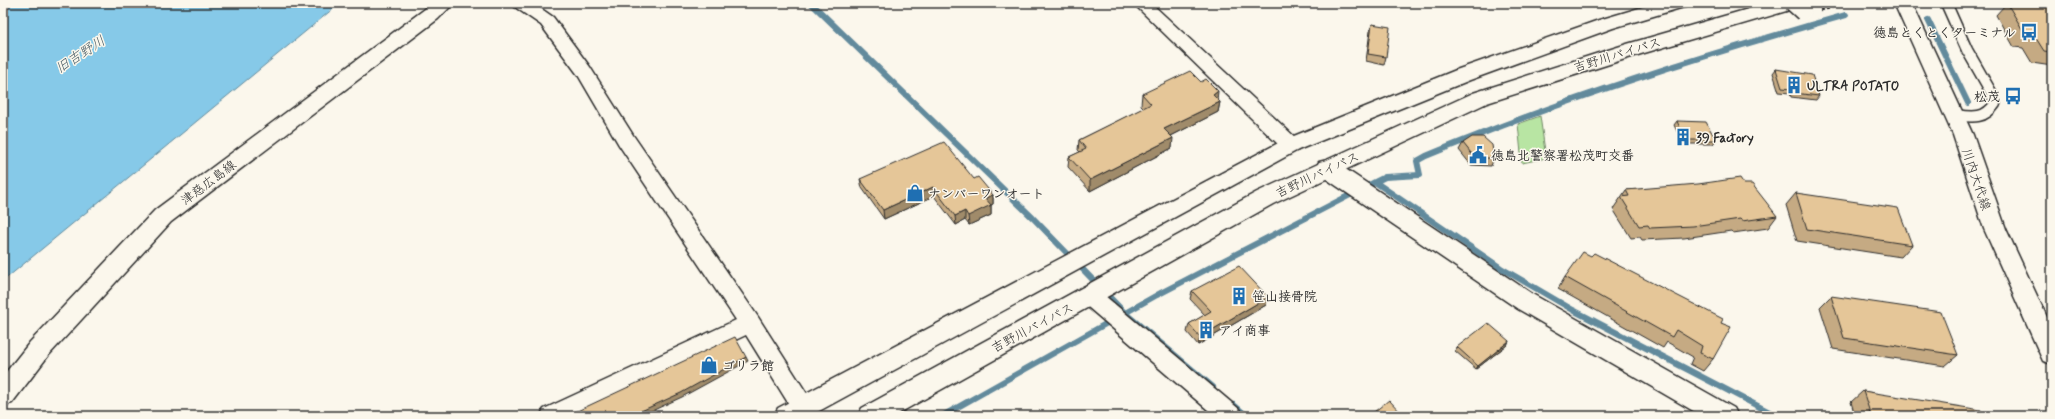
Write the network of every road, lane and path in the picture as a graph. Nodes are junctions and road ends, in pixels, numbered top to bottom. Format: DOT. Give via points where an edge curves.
graph roads {
  1 [pos="445,3"];
  2 [pos="521,3"];
  3 [pos="1141,3"];
  4 [pos="1677,3"];
  5 [pos="1903,3"];
  6 [pos="1946,3"];
  7 [pos="1796,6"];
  8 [pos="1954,115"];
  9 [pos="1291,145"];
  10 [pos="1327,168"];
  11 [pos="1090,296"];
  12 [pos="750,322"];
  13 [pos="2052,354"];
  14 [pos="3,395"];
  15 [pos="795,412"];
  16 [pos="552,416"];
  17 [pos="871,416"];
  18 [pos="1231,416"];
  19 [pos="1725,416"];
  1 -- 14 [label="main road, 津慈広島線" via="163,216 39,349"];
  2 -- 12 [label="street" via="547,21 584,71 626,140"];
  3 -- 9 [label="street"];
  4 -- 9 [label="main road" via="1606,24 1463,75"];
  5 -- 8 [label="main road, 川内大代線"];
  6 -- 8 [label="lane" via="1967,50 1991,92 1994,104 1985,116 1976,118"];
  7 -- 10 [label="main road, 吉野川バイパス" via="1634,48 1480,98"];
  8 -- 13 [label="main road, 川内大代線" via="1995,230"];
  9 -- 15 [label="main road"];
  10 -- 11 [label="main road, 吉野川バイパス" via="1265,198"];
  10 -- 19 [label="main road" via="1526,302"];
  11 -- 17 [label="main road, 吉野川バイパス"];
  11 -- 18 [label="street"];
  12 -- 15 [label="street"];
  12 -- 16 [label="street"];
}
